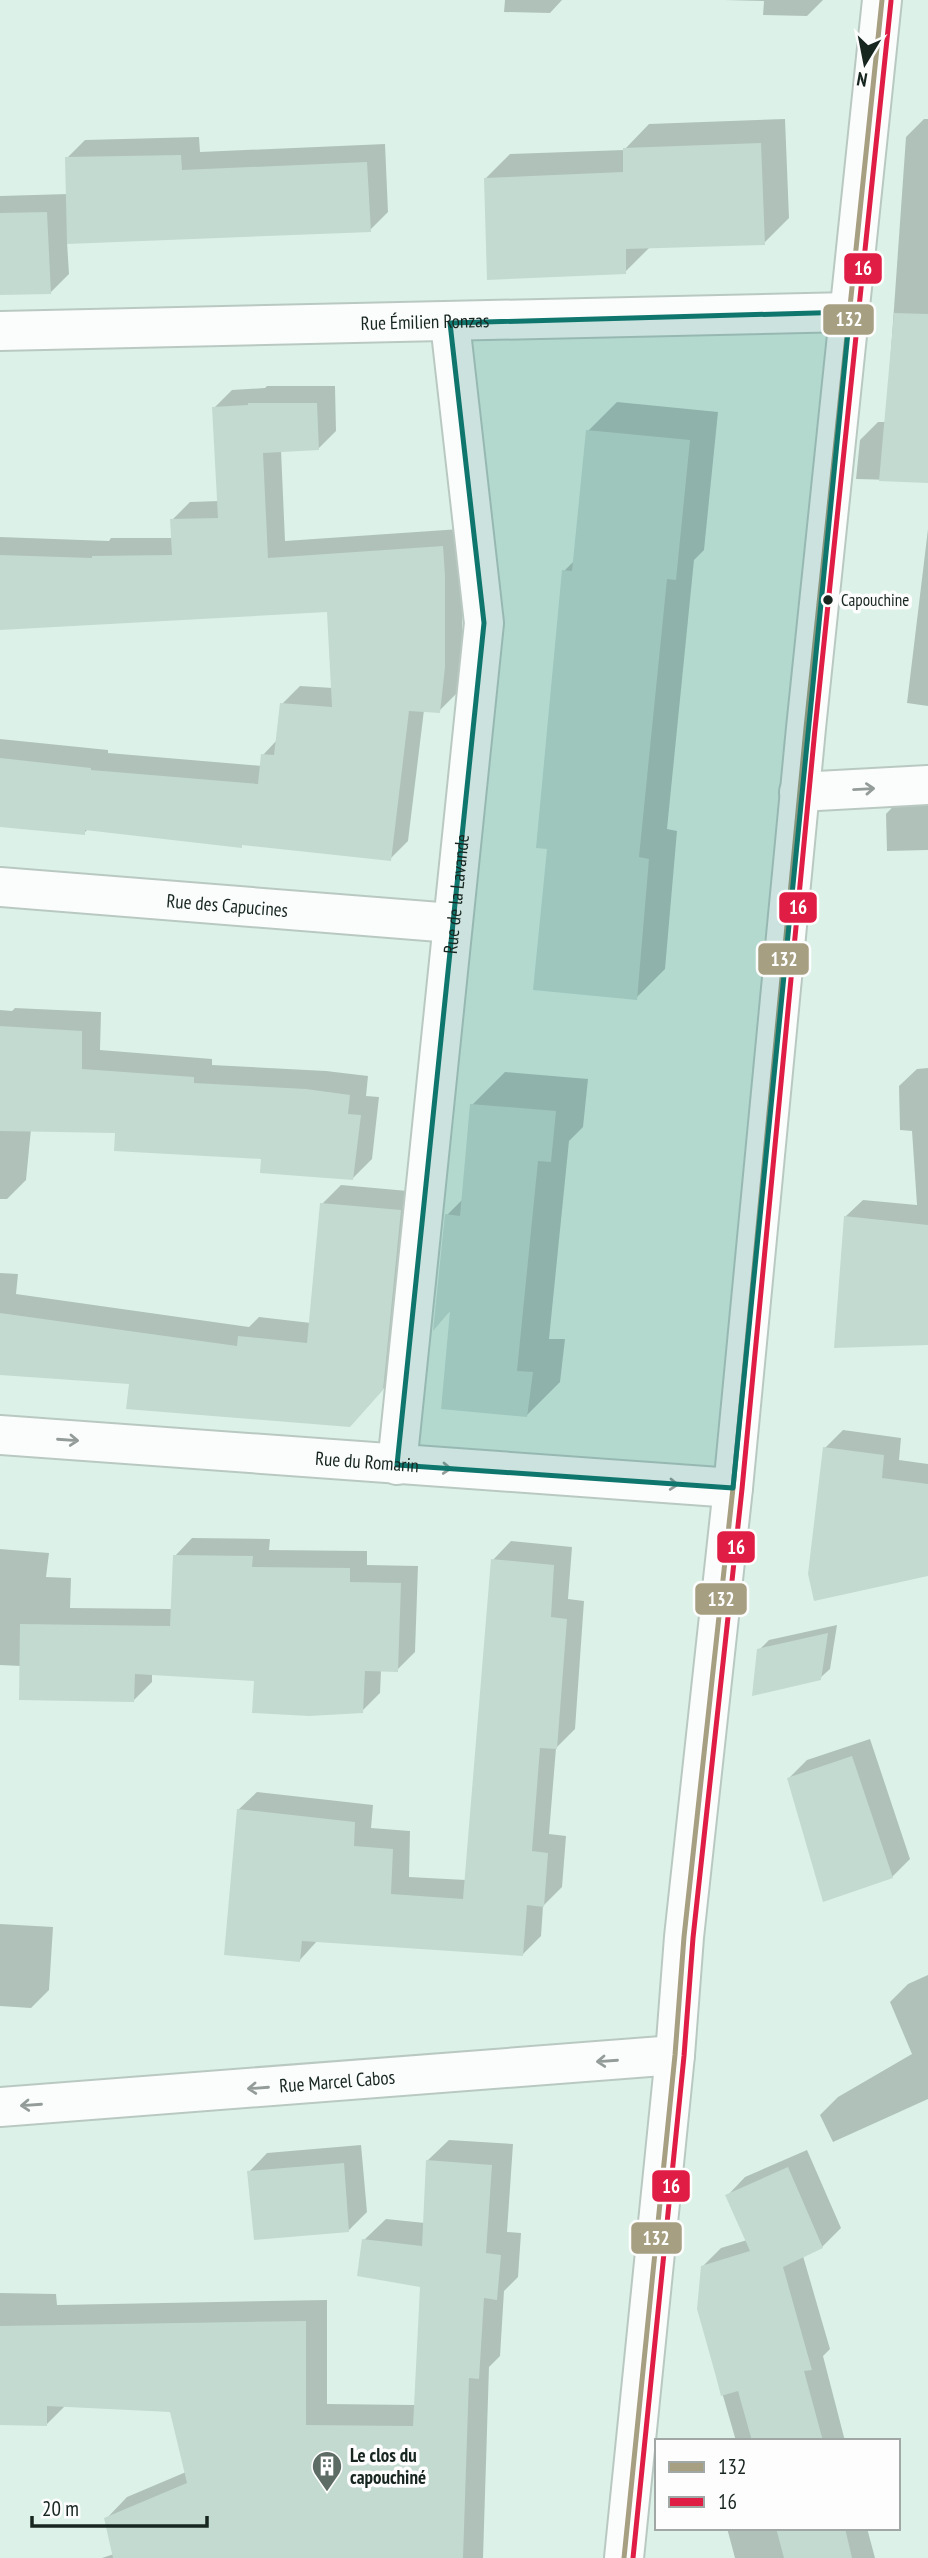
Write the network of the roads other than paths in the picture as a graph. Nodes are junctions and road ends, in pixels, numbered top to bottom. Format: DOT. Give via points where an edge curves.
graph roads {
  1 [pos="881,0"];
  2 [pos="849,312"];
  3 [pos="450,323"];
  4 [pos="0,331"];
  5 [pos="928,785"];
  6 [pos="799,792"];
  7 [pos="0,887"];
  8 [pos="452,923"];
  9 [pos="0,1435"];
  10 [pos="397,1465"];
  11 [pos="733,1488"];
  12 [pos="675,2055"];
  13 [pos="0,2107"];
  14 [pos="624,2558"];
  1 -- 2 [label="street"];
  2 -- 3 [label="street, Rue Émilien Ronzas"];
  2 -- 6 [label="street"];
  3 -- 4 [label="street, Rue Émilien Ronzas"];
  3 -- 8 [label="street, Rue de la Lavande" via="485,623"];
  6 -- 5 [label="street, one-way"];
  6 -- 11 [label="street"];
  7 -- 8 [label="street, Rue des Capucines"];
  8 -- 10 [label="street, Rue de la Lavande"];
  9 -- 10 [label="street, Rue du Romarin, one-way"];
  10 -- 11 [label="street, Rue du Romarin, one-way"];
  11 -- 12 [label="street"];
  12 -- 13 [label="street, Rue Marcel Cabos, one-way"];
  12 -- 14 [label="street"];
}
